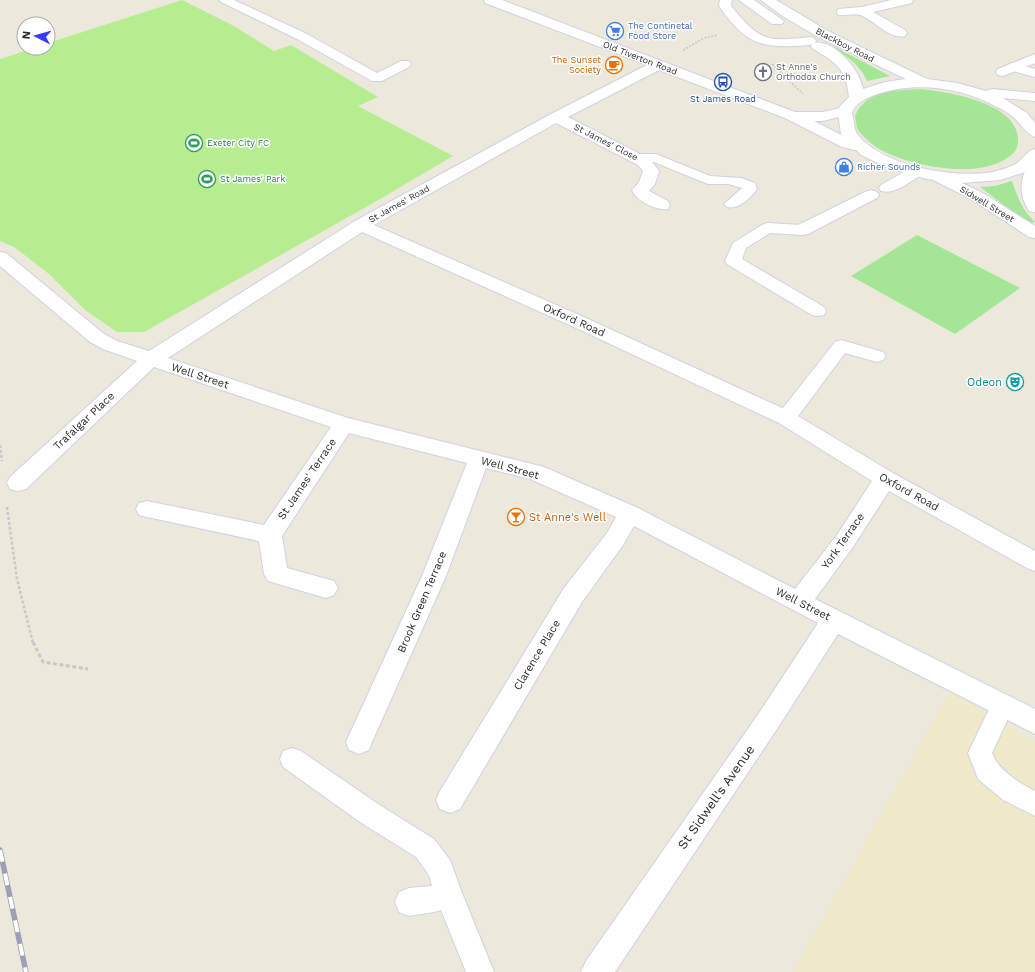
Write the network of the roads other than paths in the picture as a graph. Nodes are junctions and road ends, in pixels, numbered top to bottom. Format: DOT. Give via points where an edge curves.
graph roads {
  1 [pos="225,0"];
  2 [pos="490,0"];
  3 [pos="726,0"];
  4 [pos="746,0"];
  5 [pos="767,0"];
  6 [pos="907,0"];
  7 [pos="862,11"];
  8 [pos="843,12"];
  9 [pos="900,33"];
  10 [pos="810,41"];
  11 [pos="1035,58"];
  12 [pos="405,64"];
  13 [pos="658,65"];
  14 [pos="1009,70"];
  15 [pos="1035,73"];
  16 [pos="925,83"];
  17 [pos="971,91"];
  18 [pos="856,97"];
  19 [pos="1035,98"];
  20 [pos="845,111"];
  21 [pos="790,115"];
  22 [pos="556,117"];
  23 [pos="1035,132"];
  24 [pos="860,146"];
  25 [pos="637,158"];
  26 [pos="1035,161"];
  27 [pos="915,172"];
  28 [pos="939,177"];
  29 [pos="887,188"];
  30 [pos="871,195"];
  31 [pos="732,204"];
  32 [pos="662,205"];
  33 [pos="1035,208"];
  34 [pos="361,225"];
  35 [pos="802,230"];
  36 [pos="1035,233"];
  37 [pos="0,257"];
  38 [pos="818,311"];
  39 [pos="876,356"];
  40 [pos="150,360"];
  41 [pos="786,418"];
  42 [pos="344,424"];
  43 [pos="479,459"];
  44 [pos="885,479"];
  45 [pos="18,483"];
  46 [pos="147,509"];
  47 [pos="630,514"];
  48 [pos="270,534"];
  49 [pos="1035,562"];
  50 [pos="326,588"];
  51 [pos="799,602"];
  52 [pos="834,620"];
  53 [pos="1004,704"];
  54 [pos="1035,722"];
  55 [pos="359,742"];
  56 [pos="292,759"];
  57 [pos="450,800"];
  58 [pos="1035,804"];
  59 [pos="448,893"];
  60 [pos="409,902"];
  61 [pos="480,972"];
  62 [pos="597,972"];
  1 -- 12 [label="lane" via="301,36 377,78"];
  2 -- 13 [label="street, Old Tiverton Road"];
  3 -- 10 [label="lane" via="725,6 737,21 753,37 764,43"];
  4 -- 10 [label="street, Blackboy Road"];
  5 -- 16 [label="street, Blackboy Road" via="853,50"];
  6 -- 7 [label="street"];
  7 -- 8 [label="street"];
  7 -- 9 [label="street"];
  10 -- 18 [label="street, Blackboy Road" via="842,61 856,82"];
  11 -- 14 [label="street"];
  13 -- 21 [label="street, Old Tiverton Road"];
  13 -- 22 [label="street, St James' Road"];
  14 -- 15 [label="lane"];
  16 -- 17 [label="street"];
  16 -- 18 [label="street" via="898,84"];
  17 -- 19 [label="street"];
  17 -- 23 [label="street" via="1014,110 1029,122"];
  18 -- 20 [label="street"];
  20 -- 21 [label="street, Old Tiverton Road" via="823,117"];
  20 -- 24 [label="street" via="846,128"];
  21 -- 24 [label="street, Old Tiverton Road" via="847,144"];
  22 -- 25 [label="street, St James' Close"];
  22 -- 34 [label="street, St James' Road"];
  24 -- 27 [label="street" via="887,162"];
  25 -- 31 [label="lane" via="656,158 708,180 728,180 750,186 750,189"];
  25 -- 32 [label="street, St James' Close" via="651,171 647,184 640,190 641,194"];
  26 -- 28 [label="street" via="993,176"];
  26 -- 33 [label="street" via="1029,184 1030,199"];
  27 -- 28 [label="street"];
  27 -- 29 [label="street"];
  28 -- 36 [label="street, Sidwell Street" via="978,196"];
  30 -- 35 [label="street"];
  34 -- 40 [label="street, St James' Road"];
  34 -- 41 [label="street, Oxford Road" via="582,323"];
  35 -- 38 [label="lane" via="767,228 739,246 733,261"];
  37 -- 40 [label="street, Well Street" via="97,338"];
  39 -- 41 [label="lane" via="841,346"];
  40 -- 42 [label="street, Well Street"];
  40 -- 45 [label="street, Trafalgar Place"];
  41 -- 44 [label="street, Oxford Road"];
  42 -- 43 [label="street, Well Street"];
  42 -- 48 [label="street, St James' Terrace"];
  43 -- 47 [label="street, Well Street" via="536,473"];
  43 -- 55 [label="street, Brook Green Terrace" via="434,576"];
  44 -- 49 [label="street, Oxford Road"];
  44 -- 51 [label="street, York Terrace" via="845,541"];
  46 -- 48 [label="street"];
  47 -- 51 [label="street, Well Street"];
  47 -- 57 [label="street, Clarence Place" via="615,539 572,595"];
  48 -- 50 [label="street" via="276,574"];
  51 -- 52 [label="street, Well Street"];
  52 -- 53 [label="street, Well Street"];
  52 -- 62 [label="street, St Sidwell's Avenue"];
  53 -- 54 [label="street, Well Street"];
  53 -- 58 [label="lane" via="980,753 987,772 1012,792"];
  56 -- 59 [label="lane" via="424,848 441,869"];
  59 -- 60 [label="lane" via="434,899"];
  59 -- 61 [label="lane"];
}
